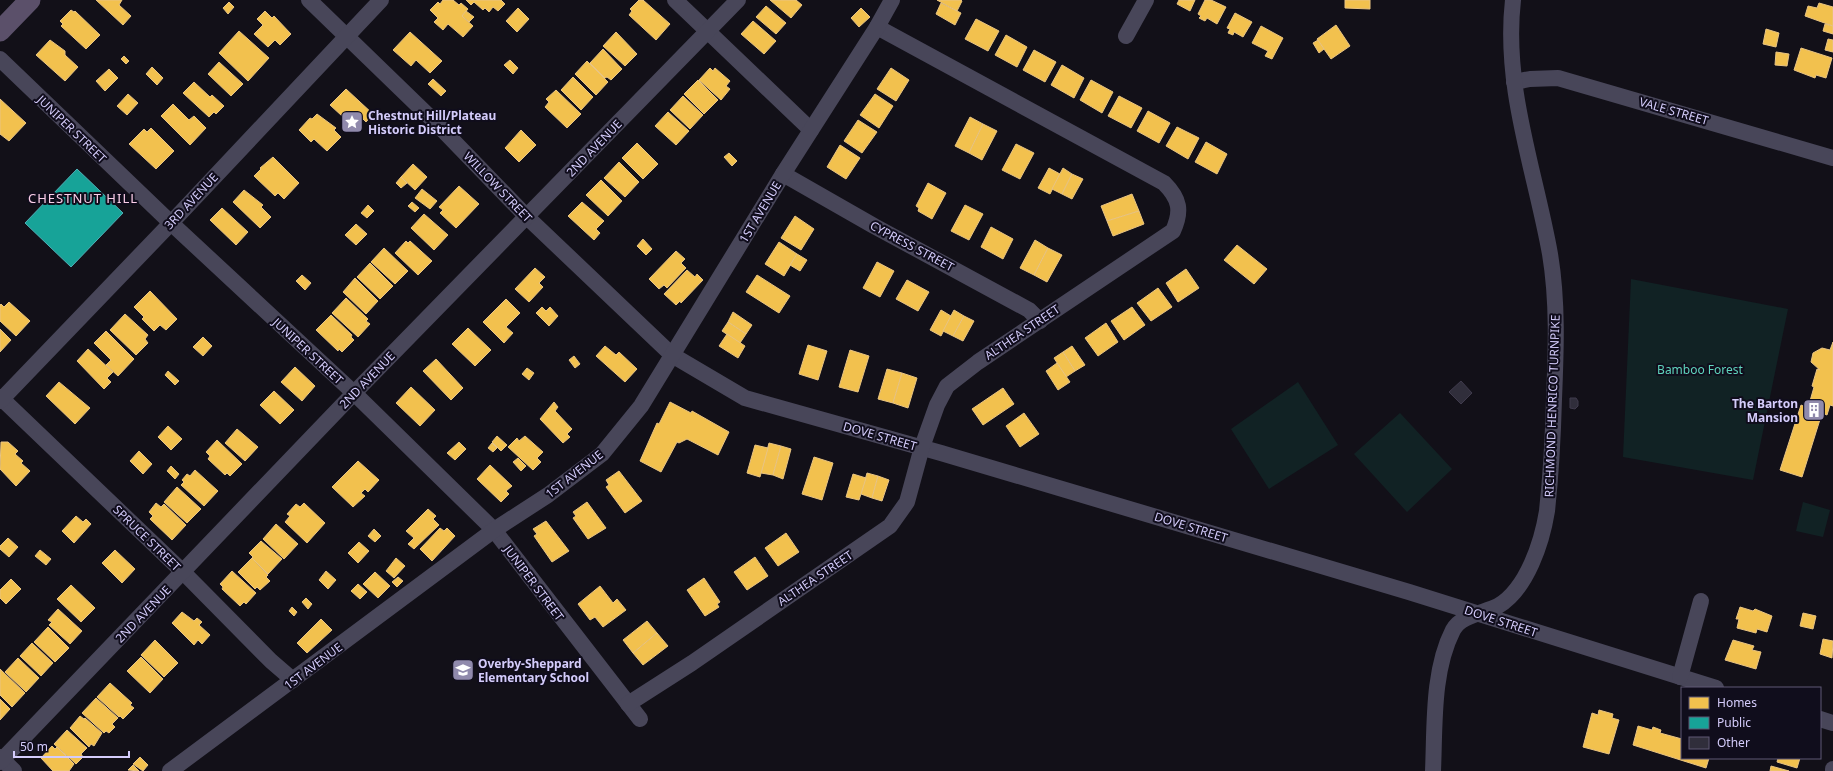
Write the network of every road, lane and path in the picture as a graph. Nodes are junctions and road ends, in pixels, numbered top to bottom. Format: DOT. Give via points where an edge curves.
graph roads {
  1 [pos="30,0"];
  2 [pos="308,0"];
  3 [pos="381,0"];
  4 [pos="675,0"];
  5 [pos="738,0"];
  6 [pos="892,0"];
  7 [pos="1146,0"];
  8 [pos="1513,0"];
  9 [pos="878,26"];
  10 [pos="0,31"];
  11 [pos="707,32"];
  12 [pos="347,36"];
  13 [pos="1126,36"];
  14 [pos="0,58"];
  15 [pos="1514,82"];
  16 [pos="811,130"];
  17 [pos="1832,154"];
  18 [pos="783,174"];
  19 [pos="527,217"];
  20 [pos="171,223"];
  21 [pos="1040,321"];
  22 [pos="672,355"];
  23 [pos="354,393"];
  24 [pos="1,399"];
  25 [pos="922,447"];
  26 [pos="494,530"];
  27 [pos="183,572"];
  28 [pos="1701,601"];
  29 [pos="1480,613"];
  30 [pos="1680,677"];
  31 [pos="293,680"];
  32 [pos="1713,687"];
  33 [pos="628,704"];
  34 [pos="640,719"];
  35 [pos="1821,720"];
  36 [pos="1833,723"];
  37 [pos="1,760"];
  38 [pos="14,771"];
  39 [pos="170,771"];
  40 [pos="1433,771"];
  1 -- 10 [label="main road"];
  2 -- 12 [label="street, WILLOW STREET"];
  3 -- 12 [label="street, 3RD AVENUE"];
  4 -- 11 [label="street"];
  5 -- 11 [label="street, 2ND AVENUE"];
  6 -- 9 [label="street, 1ST AVENUE"];
  7 -- 13 [label="street"];
  8 -- 15 [label="street, RICHMOND HENRICO TURNPIKE" via="1511,30"];
  9 -- 16 [label="street, 1ST AVENUE"];
  9 -- 21 [label="street, ALTHEA STREET" via="1164,183 1172,191 1178,203 1179,217 1173,231"];
  11 -- 16 [label="street"];
  11 -- 19 [label="street, 2ND AVENUE"];
  12 -- 19 [label="street, WILLOW STREET"];
  12 -- 20 [label="street, 3RD AVENUE"];
  14 -- 20 [label="street, JUNIPER STREET"];
  15 -- 17 [label="street, VALE STREET" via="1558,78"];
  15 -- 29 [label="street, RICHMOND HENRICO TURNPIKE" via="1550,254 1555,294 1556,358 1550,485 1544,527 1530,565 1516,591 1507,600"];
  16 -- 18 [label="street, 1ST AVENUE"];
  18 -- 21 [label="street, CYPRESS STREET" via="1029,310"];
  18 -- 22 [label="street, 1ST AVENUE"];
  19 -- 22 [label="street, WILLOW STREET"];
  19 -- 23 [label="street, 2ND AVENUE"];
  20 -- 23 [label="street, JUNIPER STREET"];
  20 -- 24 [label="street, 3RD AVENUE"];
  21 -- 25 [label="street, ALTHEA STREET" via="947,386 937,405"];
  22 -- 25 [label="street, DOVE STREET" via="745,398"];
  22 -- 26 [label="street, 1ST AVENUE" via="641,406 602,454 548,495"];
  23 -- 26 [label="street, JUNIPER STREET"];
  23 -- 27 [label="street, 2ND AVENUE"];
  24 -- 27 [label="street, SPRUCE STREET"];
  25 -- 29 [label="street, DOVE STREET"];
  25 -- 33 [label="street, ALTHEA STREET" via="906,502 890,526"];
  26 -- 31 [label="street, 1ST AVENUE"];
  26 -- 33 [label="street, JUNIPER STREET"];
  27 -- 31 [label="street, SPRUCE STREET"];
  27 -- 37 [label="street, 2ND AVENUE"];
  28 -- 30 [label="street"];
  29 -- 30 [label="street, DOVE STREET"];
  29 -- 40 [label="street, RICHMOND HENRICO TURNPIKE" via="1453,629 1445,653 1437,695"];
  30 -- 32 [label="street, DOVE STREET"];
  31 -- 39 [label="street, 1ST AVENUE"];
  33 -- 34 [label="street, JUNIPER STREET"];
  35 -- 36 [label="street"];
  37 -- 38 [label="street"];
}
